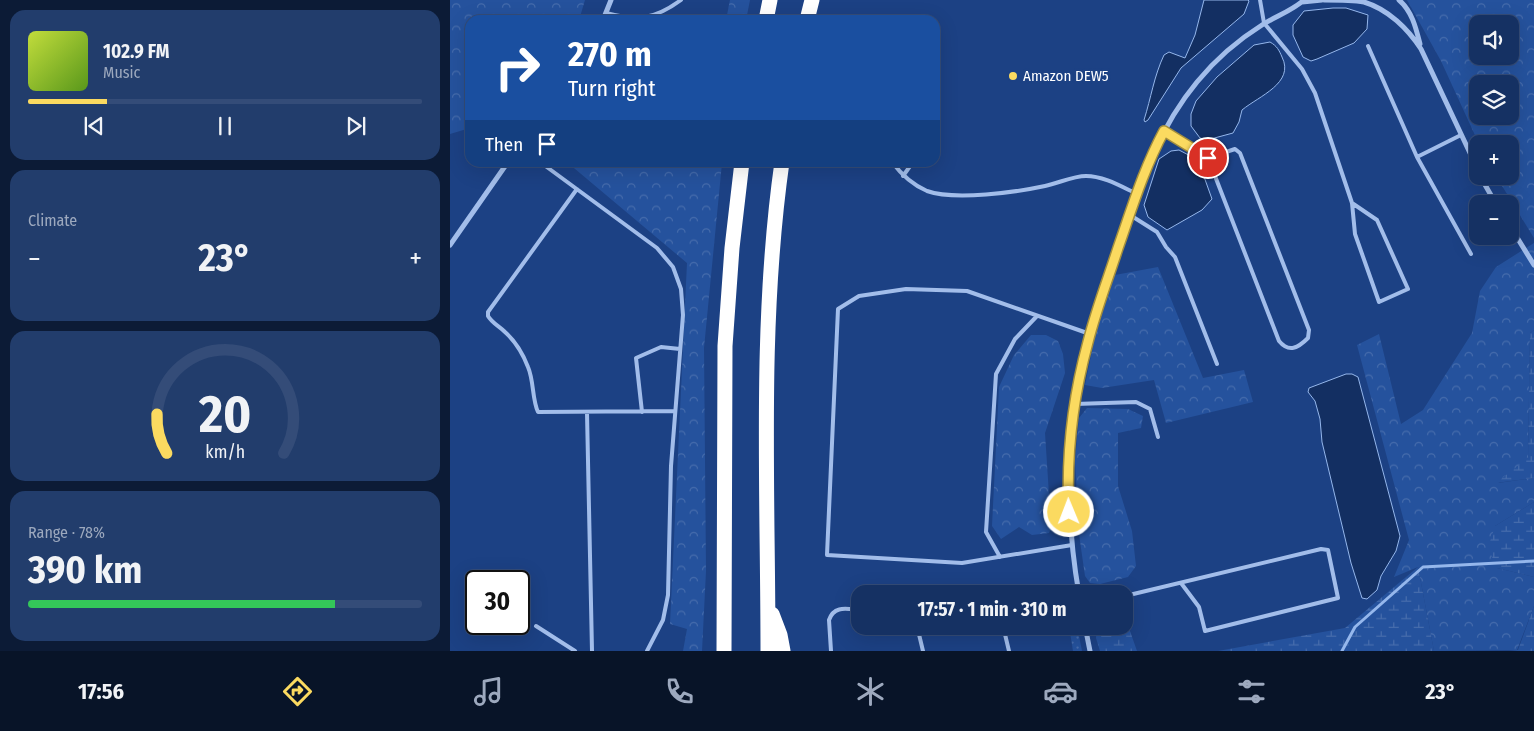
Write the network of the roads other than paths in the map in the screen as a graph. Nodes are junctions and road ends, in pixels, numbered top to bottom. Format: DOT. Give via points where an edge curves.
graph roads {
  1 [pos="611,0"];
  2 [pos="680,0"];
  3 [pos="770,0"];
  4 [pos="812,0"];
  5 [pos="1260,0"];
  6 [pos="1323,0"];
  7 [pos="1399,0"];
  8 [pos="1303,1"];
  9 [pos="606,13"];
  10 [pos="615,15"];
  11 [pos="653,15"];
  12 [pos="767,15"];
  13 [pos="808,15"];
  14 [pos="1264,23"];
  15 [pos="1368,46"];
  16 [pos="1421,50"];
  17 [pos="1164,131"];
  18 [pos="1461,135"];
  19 [pos="1469,151"];
  20 [pos="1208,158"];
  21 [pos="1417,158"];
  22 [pos="504,167"];
  23 [pos="547,167"];
  24 [pos="741,167"];
  25 [pos="781,167"];
  26 [pos="896,167"];
  27 [pos="909,167"];
  28 [pos="903,176"];
  29 [pos="577,189"];
  30 [pos="1137,194"];
  31 [pos="1352,203"];
  32 [pos="1130,215"];
  33 [pos="451,241"];
  34 [pos="1519,241"];
  35 [pos="1471,254"];
  36 [pos="1534,265"];
  37 [pos="1037,316"];
  38 [pos="1090,334"];
  39 [pos="680,349"];
  40 [pos="1217,364"];
  41 [pos="1075,404"];
  42 [pos="675,411"];
  43 [pos="587,412"];
  44 [pos="642,412"];
  45 [pos="1158,437"];
  46 [pos="1072,545"];
  47 [pos="1000,557"];
  48 [pos="1181,583"];
  49 [pos="1076,585"];
  50 [pos="1133,594"];
  51 [pos="768,606"];
  52 [pos="851,610"];
  53 [pos="536,626"];
  54 [pos="724,635"];
  55 [pos="919,635"];
  56 [pos="1005,635"];
  57 [pos="1087,635"];
  58 [pos="575,651"];
  59 [pos="592,651"];
  60 [pos="647,651"];
  61 [pos="718,651"];
  62 [pos="724,651"];
  63 [pos="768,651"];
  64 [pos="783,651"];
  65 [pos="831,651"];
  66 [pos="923,651"];
  67 [pos="1009,651"];
  68 [pos="1090,651"];
  1 -- 9 [label="street"];
  2 -- 11 [label="lane"];
  3 -- 12 [label="highway"];
  4 -- 13 [label="highway"];
  5 -- 14 [label="lane"];
  6 -- 8 [label="street"];
  6 -- 16 [label="street" via="1363,2 1382,10 1412,36"];
  7 -- 16 [label="street" via="1414,22"];
  8 -- 14 [label="street"];
  9 -- 10 [label="lane"];
  14 -- 17 [label="street" via="1232,47 1198,81"];
  14 -- 31 [label="lane" via="1302,69 1315,93"];
  15 -- 21 [label="lane"];
  16 -- 18 [label="street"];
  17 -- 20 [label="lane"];
  17 -- 30 [label="street"];
  18 -- 19 [label="street"];
  18 -- 21 [label="lane"];
  20 -- 20 [label="lane" via="1235,149 1240,152 1309,330 1308,338 1301,346 1293,349 1279,340"];
  21 -- 35 [label="lane"];
  22 -- 33 [label="street"];
  23 -- 29 [label="lane"];
  24 -- 54 [label="highway" via="725,346"];
  25 -- 51 [label="highway" via="768,338"];
  26 -- 28 [label="lane"];
  27 -- 28 [label="lane"];
  28 -- 30 [label="lane" via="927,191 950,195 996,194 1088,176"];
  29 -- 39 [label="lane" via="657,248 673,267 682,298"];
  29 -- 43 [label="lane" via="488,316 506,332 528,367 538,412"];
  30 -- 32 [label="street"];
  31 -- 31 [label="lane" via="1355,234 1379,302 1408,289 1376,220"];
  32 -- 38 [label="street"];
  32 -- 40 [label="lane" via="1157,232 1175,257"];
  34 -- 36 [label="street"];
  37 -- 38 [label="lane"];
  37 -- 47 [label="lane" via="1016,339 996,374 986,532"];
  37 -- 47 [label="lane" via="967,291 915,289 859,296 838,309 827,555 962,564"];
  38 -- 41 [label="street"];
  39 -- 42 [label="lane"];
  39 -- 44 [label="lane" via="661,347 636,358"];
  41 -- 45 [label="lane" via="1136,402 1150,409"];
  41 -- 46 [label="street" via="1068,497"];
  42 -- 44 [label="lane"];
  42 -- 60 [label="lane" via="670,466 668,595 663,620"];
  43 -- 44 [label="lane"];
  43 -- 59 [label="lane"];
  46 -- 47 [label="lane"];
  46 -- 49 [label="street"];
  48 -- 48 [label="lane" via="1321,549 1328,550 1338,598 1205,631 1199,606"];
  48 -- 50 [label="lane"];
  51 -- 63 [label="highway"];
  51 -- 64 [label="highway" via="780,634"];
  52 -- 65 [label="lane" via="837,610 830,616"];
  53 -- 58 [label="lane"];
  54 -- 61 [label="highway"];
  54 -- 62 [label="highway"];
  55 -- 66 [label="lane"];
  56 -- 67 [label="lane"];
  57 -- 68 [label="street"];
}
